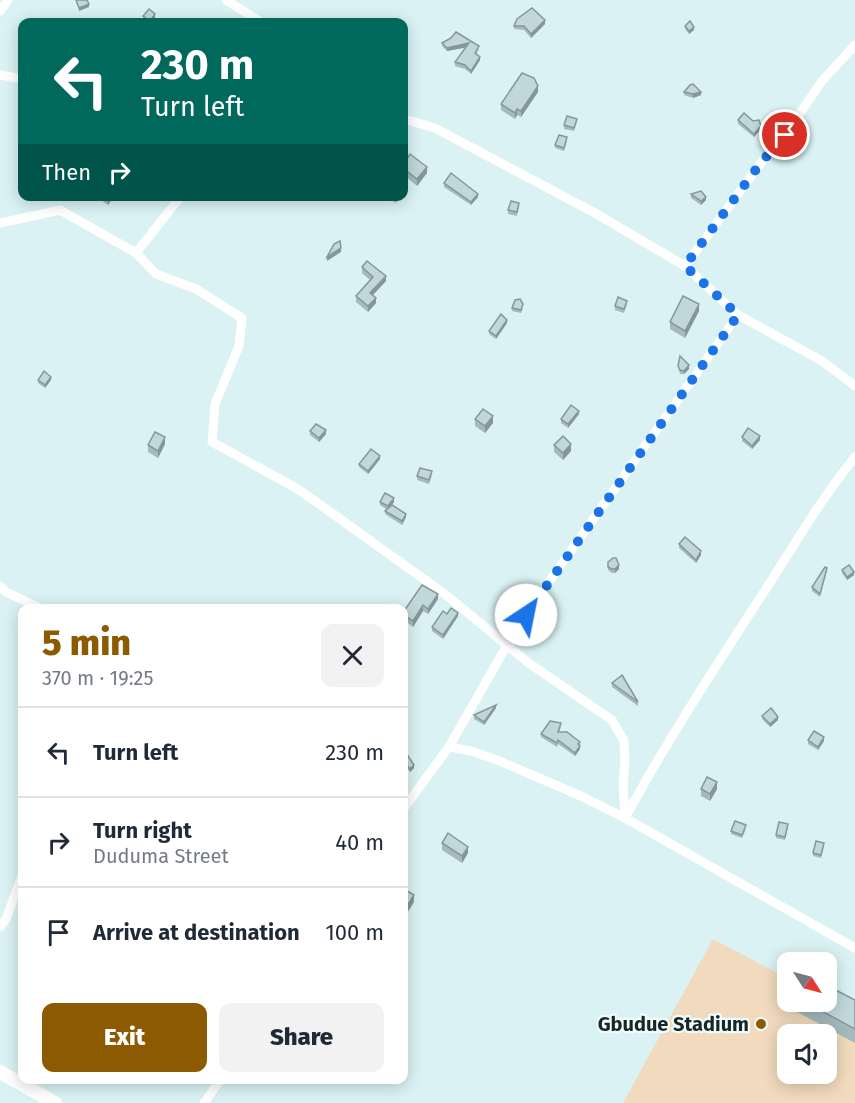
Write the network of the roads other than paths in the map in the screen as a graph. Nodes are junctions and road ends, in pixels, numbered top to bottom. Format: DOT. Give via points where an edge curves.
graph roads {
  1 [pos="8,0"];
  2 [pos="226,0"];
  3 [pos="0,11"];
  4 [pos="255,18"];
  5 [pos="855,45"];
  6 [pos="0,75"];
  7 [pos="18,78"];
  8 [pos="408,120"];
  9 [pos="177,201"];
  10 [pos="0,223"];
  11 [pos="136,254"];
  12 [pos="685,266"];
  13 [pos="738,315"];
  14 [pos="855,386"];
  15 [pos="855,457"];
  16 [pos="0,586"];
  17 [pos="31,604"];
  18 [pos="507,645"];
  19 [pos="448,747"];
  20 [pos="408,802"];
  21 [pos="625,818"];
  22 [pos="18,887"];
  23 [pos="0,927"];
  24 [pos="855,948"];
  25 [pos="0,1072"];
  26 [pos="18,1082"];
  27 [pos="21,1084"];
  28 [pos="217,1084"];
  29 [pos="55,1103"];
  30 [pos="204,1103"];
  1 -- 3 [label="street"];
  2 -- 4 [label="street"];
  5 -- 12 [label="street" via="822,81"];
  6 -- 7 [label="street"];
  8 -- 12 [label="street" via="435,128 528,176"];
  9 -- 11 [label="street"];
  10 -- 11 [label="street" via="60,210"];
  11 -- 18 [label="street" via="156,274 196,289 242,318 239,346 215,404 212,442 305,494 446,595"];
  12 -- 13 [label="street"];
  13 -- 14 [label="street" via="822,361"];
  13 -- 18 [label="street"];
  15 -- 21 [label="street" via="714,667"];
  16 -- 17 [label="street"];
  18 -- 19 [label="street"];
  18 -- 21 [label="street" via="612,720 624,741"];
  19 -- 20 [label="street"];
  19 -- 21 [label="street" via="497,760"];
  21 -- 24 [label="street"];
  22 -- 23 [label="street"];
  25 -- 26 [label="street"];
  27 -- 29 [label="street"];
  28 -- 30 [label="street"];
}
